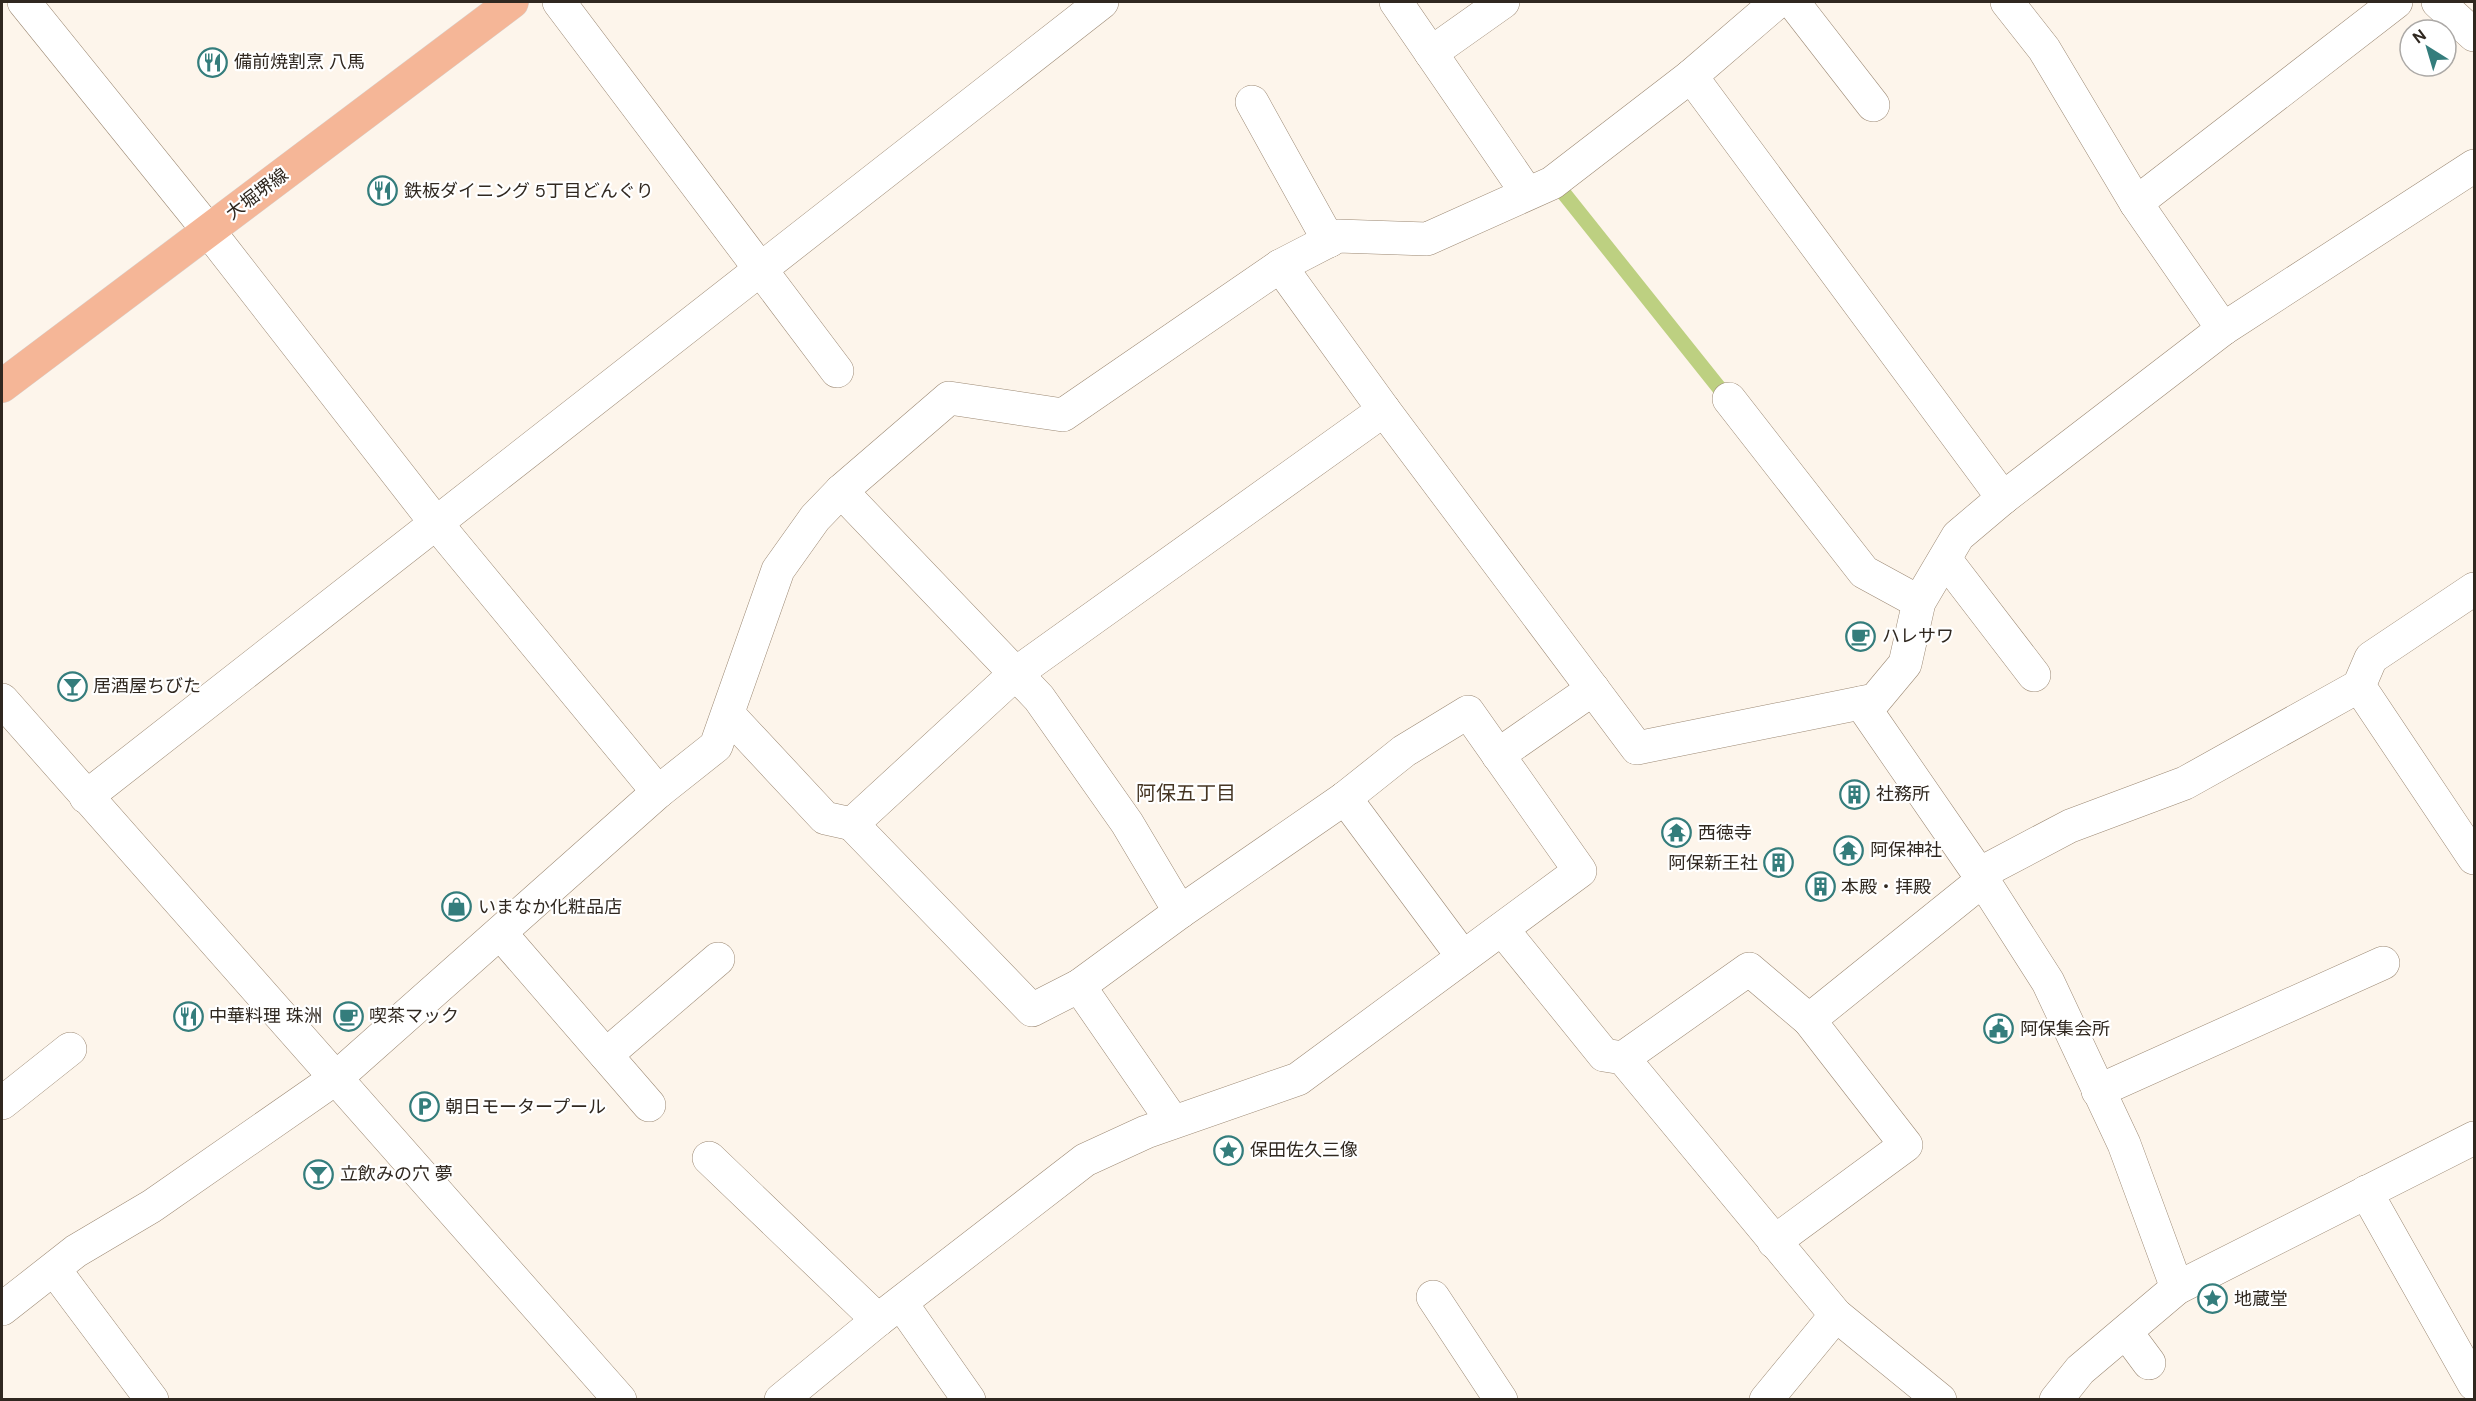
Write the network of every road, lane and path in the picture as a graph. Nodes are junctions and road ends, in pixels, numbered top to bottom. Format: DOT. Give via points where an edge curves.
graph roads {
  1 [pos="24,2"];
  2 [pos="512,2"];
  3 [pos="559,2"];
  4 [pos="1395,2"];
  5 [pos="1503,2"];
  6 [pos="1777,2"];
  7 [pos="1793,2"];
  8 [pos="2007,2"];
  9 [pos="2396,2"];
  10 [pos="2438,2"];
  11 [pos="1091,5"];
  12 [pos="2475,35"];
  13 [pos="1431,53"];
  14 [pos="1691,76"];
  15 [pos="1252,102"];
  16 [pos="1873,105"];
  17 [pos="2475,166"];
  18 [pos="1527,193"];
  19 [pos="2136,203"];
  20 [pos="208,230"];
  21 [pos="1329,241"];
  22 [pos="1280,266"];
  23 [pos="760,268"];
  24 [pos="2223,329"];
  25 [pos="837,370"];
  26 [pos="2,386"];
  27 [pos="1729,399"];
  28 [pos="1384,410"];
  29 [pos="841,491"];
  30 [pos="2003,498"];
  31 [pos="436,523"];
  32 [pos="1945,559"];
  33 [pos="2475,589"];
  34 [pos="1919,602"];
  35 [pos="1015,674"];
  36 [pos="2034,675"];
  37 [pos="2359,686"];
  38 [pos="1593,689"];
  39 [pos="2,700"];
  40 [pos="1862,703"];
  41 [pos="728,714"];
  42 [pos="1498,755"];
  43 [pos="658,792"];
  44 [pos="86,797"];
  45 [pos="1345,798"];
  46 [pos="852,824"];
  47 [pos="2473,854"];
  48 [pos="1981,877"];
  49 [pos="1180,912"];
  50 [pos="1502,929"];
  51 [pos="501,934"];
  52 [pos="1463,957"];
  53 [pos="718,959"];
  54 [pos="2383,963"];
  55 [pos="1079,986"];
  56 [pos="1809,1020"];
  57 [pos="70,1049"];
  58 [pos="606,1055"];
  59 [pos="1623,1058"];
  60 [pos="336,1078"];
  61 [pos="2098,1091"];
  62 [pos="2,1104"];
  63 [pos="649,1105"];
  64 [pos="1173,1122"];
  65 [pos="2475,1138"];
  66 [pos="709,1158"];
  67 [pos="2366,1192"];
  68 [pos="1774,1242"];
  69 [pos="54,1269"];
  70 [pos="2177,1288"];
  71 [pos="1433,1297"];
  72 [pos="2,1309"];
  73 [pos="890,1312"];
  74 [pos="1836,1315"];
  75 [pos="2126,1332"];
  76 [pos="2149,1363"];
  77 [pos="2475,1384"];
  78 [pos="152,1400"];
  79 [pos="620,1400"];
  80 [pos="781,1400"];
  81 [pos="969,1400"];
  82 [pos="1502,1400"];
  83 [pos="1766,1400"];
  84 [pos="1940,1400"];
  85 [pos="2056,1400"];
  1 -- 20 [label="street"];
  2 -- 20 [label="main road, 大堀堺線"];
  3 -- 23 [label="street"];
  4 -- 13 [label="street"];
  5 -- 13 [label="street"];
  6 -- 14 [label="street"];
  7 -- 16 [label="street"];
  8 -- 19 [label="street" via="2044,49"];
  9 -- 19 [label="street"];
  10 -- 12 [label="street"];
  11 -- 23 [label="street"];
  13 -- 18 [label="street"];
  14 -- 18 [label="street" via="1552,183"];
  14 -- 30 [label="street"];
  15 -- 21 [label="street"];
  17 -- 24 [label="street"];
  18 -- 21 [label="street" via="1427,239 1338,236"];
  19 -- 24 [label="street"];
  20 -- 26 [label="main road, 大堀堺線"];
  20 -- 31 [label="street"];
  21 -- 22 [label="street"];
  22 -- 28 [label="street"];
  22 -- 29 [label="street" via="1063,415 949,398"];
  23 -- 25 [label="street"];
  23 -- 31 [label="street"];
  24 -- 30 [label="street"];
  27 -- 34 [label="street" via="1864,572"];
  28 -- 35 [label="street"];
  28 -- 38 [label="street"];
  29 -- 35 [label="street"];
  29 -- 41 [label="street" via="815,518 778,570"];
  30 -- 32 [label="street" via="1958,536"];
  31 -- 43 [label="street"];
  31 -- 44 [label="street"];
  32 -- 34 [label="street"];
  32 -- 36 [label="street"];
  33 -- 37 [label="street" via="2371,658"];
  34 -- 40 [label="street" via="1905,664 1875,700"];
  35 -- 46 [label="street"];
  35 -- 49 [label="street" via="1039,698 1127,823"];
  37 -- 47 [label="street"];
  37 -- 48 [label="street" via="2185,783 2070,826"];
  38 -- 40 [label="street" via="1637,748"];
  38 -- 42 [label="street"];
  39 -- 44 [label="street"];
  40 -- 48 [label="street"];
  41 -- 43 [label="street" via="716,746"];
  41 -- 46 [label="street" via="825,818"];
  42 -- 45 [label="street" via="1468,712 1404,751"];
  42 -- 50 [label="street" via="1580,871"];
  43 -- 51 [label="street"];
  44 -- 60 [label="street"];
  45 -- 49 [label="street"];
  45 -- 52 [label="street"];
  46 -- 55 [label="street" via="1032,1010"];
  48 -- 56 [label="street"];
  48 -- 61 [label="street" via="2048,982"];
  49 -- 55 [label="street"];
  50 -- 52 [label="street"];
  50 -- 59 [label="street" via="1604,1055"];
  51 -- 58 [label="street"];
  51 -- 60 [label="street"];
  52 -- 64 [label="street" via="1298,1079"];
  53 -- 58 [label="street"];
  54 -- 61 [label="street"];
  55 -- 64 [label="street"];
  56 -- 59 [label="street" via="1749,969"];
  56 -- 68 [label="street" via="1906,1145"];
  57 -- 62 [label="street"];
  58 -- 63 [label="street"];
  59 -- 68 [label="street"];
  60 -- 69 [label="street"];
  60 -- 79 [label="street"];
  61 -- 70 [label="street" via="2124,1144"];
  64 -- 73 [label="street" via="1085,1160"];
  65 -- 67 [label="street"];
  66 -- 73 [label="street"];
  67 -- 70 [label="street"];
  67 -- 77 [label="street"];
  68 -- 74 [label="street"];
  69 -- 72 [label="street"];
  69 -- 78 [label="street"];
  70 -- 75 [label="street"];
  71 -- 82 [label="street"];
  73 -- 80 [label="street"];
  73 -- 81 [label="street"];
  74 -- 83 [label="street"];
  74 -- 84 [label="street"];
  75 -- 76 [label="street"];
  75 -- 85 [label="street" via="2080,1370"];
}
